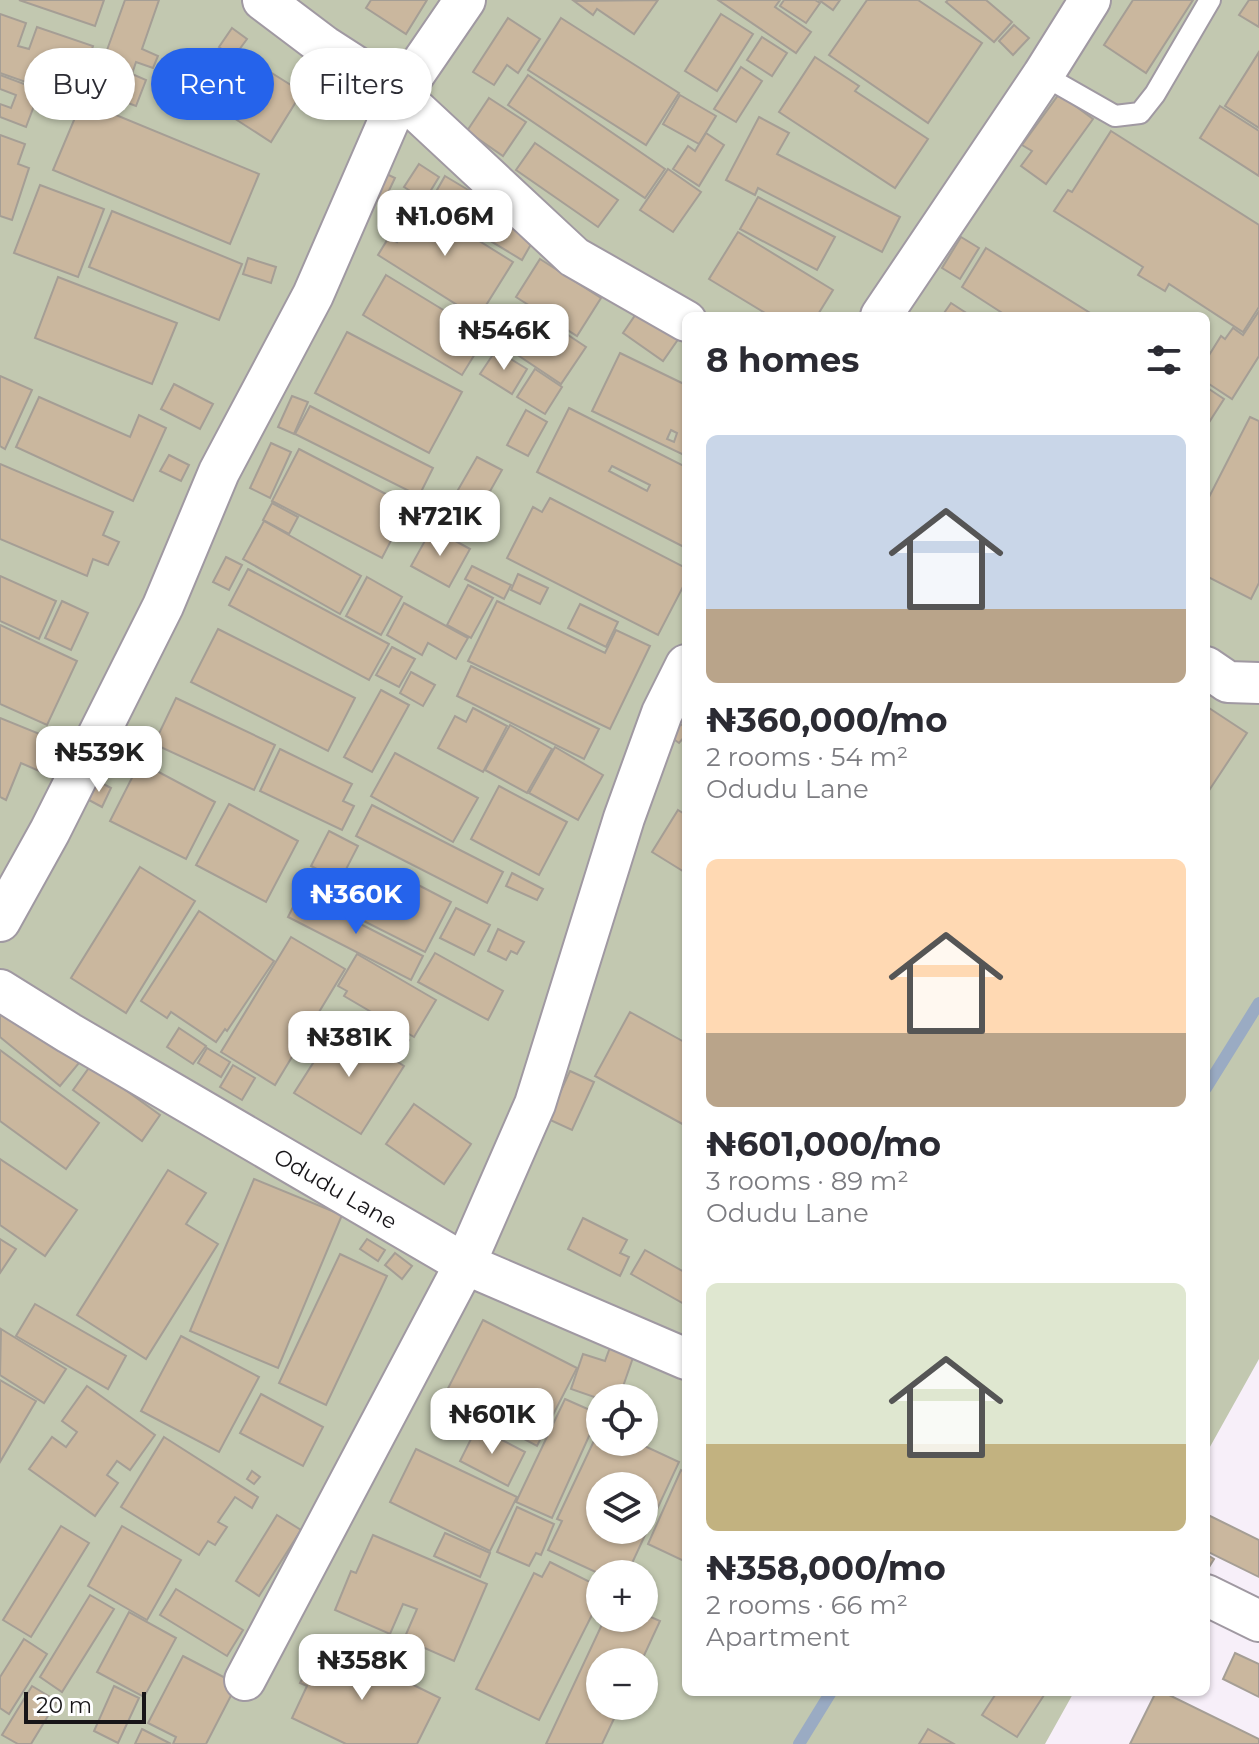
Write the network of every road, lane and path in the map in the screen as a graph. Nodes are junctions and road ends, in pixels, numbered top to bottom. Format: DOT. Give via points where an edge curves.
graph roads {
  1 [pos="263,0"];
  2 [pos="465,0"];
  3 [pos="1090,0"];
  4 [pos="1210,0"];
  5 [pos="327,48"];
  6 [pos="432,48"];
  7 [pos="1043,75"];
  8 [pos="389,120"];
  9 [pos="427,120"];
  10 [pos="884,312"];
  11 [pos="682,319"];
  12 [pos="1210,670"];
  13 [pos="682,673"];
  14 [pos="1259,683"];
  15 [pos="0,921"];
  16 [pos="0,990"];
  17 [pos="465,1264"];
  18 [pos="682,1357"];
  19 [pos="1210,1597"];
  20 [pos="1259,1621"];
  21 [pos="245,1680"];
  1 -- 5 [label="street"];
  2 -- 6 [label="street"];
  3 -- 7 [label="street"];
  4 -- 7 [label="lane" via="1140,113 1115,116"];
  7 -- 10 [label="street"];
  8 -- 15 [label="street" via="313,295 219,472 163,606"];
  9 -- 11 [label="street" via="574,257"];
  12 -- 14 [label="street" via="1228,682"];
  13 -- 17 [label="street" via="624,818 535,1104"];
  16 -- 17 [label="street, Odudu Lane"];
  17 -- 18 [label="street, Odudu Lane"];
  17 -- 21 [label="street"];
  19 -- 20 [label="street"];
}
